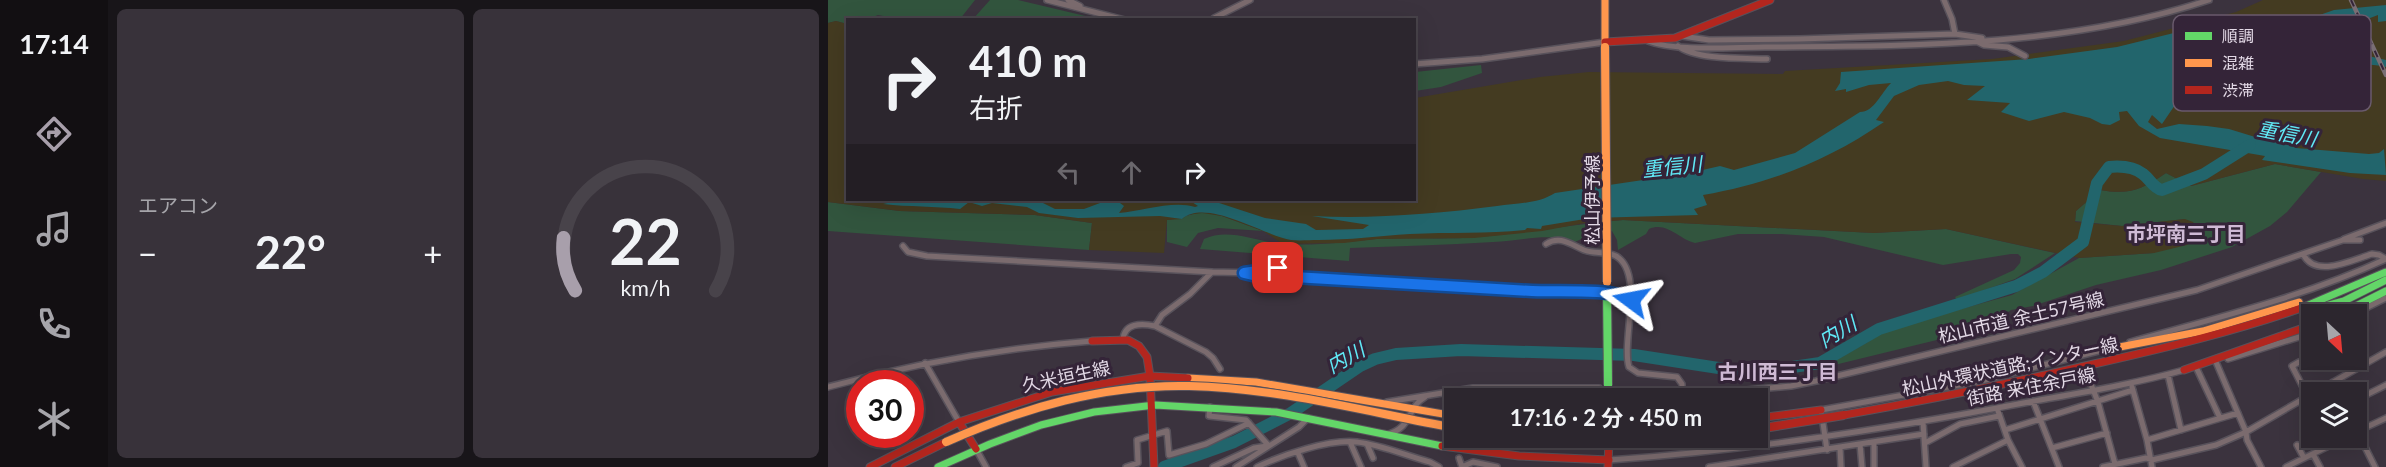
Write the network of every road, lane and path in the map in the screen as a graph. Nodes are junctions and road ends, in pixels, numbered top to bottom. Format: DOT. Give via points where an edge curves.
graph roads {
  1 [pos="1047,0"];
  2 [pos="1068,0"];
  3 [pos="1250,0"];
  4 [pos="1605,0"];
  5 [pos="1770,0"];
  6 [pos="1944,0"];
  7 [pos="2209,0"];
  8 [pos="1084,9"];
  9 [pos="1118,18"];
  10 [pos="1214,18"];
  11 [pos="1954,34"];
  12 [pos="1680,36"];
  13 [pos="1975,40"];
  14 [pos="1986,40"];
  15 [pos="1648,41"];
  16 [pos="1605,45"];
  17 [pos="1678,46"];
  18 [pos="2025,56"];
  19 [pos="1767,59"];
  20 [pos="1416,64"];
  21 [pos="2386,223"];
  22 [pos="2343,240"];
  23 [pos="2360,240"];
  24 [pos="1546,244"];
  25 [pos="903,246"];
  26 [pos="2303,254"];
  27 [pos="2386,259"];
  28 [pos="1278,268"];
  29 [pos="2386,270"];
  30 [pos="1212,272"];
  31 [pos="1244,273"];
  32 [pos="2386,280"];
  33 [pos="2386,291"];
  34 [pos="2386,298"];
  35 [pos="1631,300"];
  36 [pos="2360,304"];
  37 [pos="2367,308"];
  38 [pos="2266,320"];
  39 [pos="1155,326"];
  40 [pos="2301,329"];
  41 [pos="2301,336"];
  42 [pos="1123,340"];
  43 [pos="1092,341"];
  44 [pos="2104,350"];
  45 [pos="2386,352"];
  46 [pos="2216,362"];
  47 [pos="2299,362"];
  48 [pos="925,363"];
  49 [pos="2196,367"];
  50 [pos="1220,369"];
  51 [pos="2184,370"];
  52 [pos="2168,375"];
  53 [pos="1150,376"];
  54 [pos="2090,382"];
  55 [pos="2302,382"];
  56 [pos="2333,382"];
  57 [pos="2131,383"];
  58 [pos="2386,385"];
  59 [pos="828,387"];
  60 [pos="1473,388"];
  61 [pos="1599,388"];
  62 [pos="1608,388"];
  63 [pos="1682,388"];
  64 [pos="1768,388"];
  65 [pos="2092,389"];
  66 [pos="2133,390"];
  67 [pos="1444,392"];
  68 [pos="1432,394"];
  69 [pos="2367,394"];
  70 [pos="2033,401"];
  71 [pos="2301,401"];
  72 [pos="2098,402"];
  73 [pos="1374,403"];
  74 [pos="1151,405"];
  75 [pos="1210,407"];
  76 [pos="1997,408"];
  77 [pos="1414,409"];
  78 [pos="1821,410"];
  79 [pos="2238,413"];
  80 [pos="1444,414"];
  81 [pos="1999,416"];
  82 [pos="1768,417"];
  83 [pos="1306,418"];
  84 [pos="2220,418"];
  85 [pos="2386,418"];
  86 [pos="2040,420"];
  87 [pos="960,422"];
  88 [pos="1923,422"];
  89 [pos="1249,424"];
  90 [pos="1444,426"];
  91 [pos="1768,427"];
  92 [pos="2367,427"];
  93 [pos="2005,430"];
  94 [pos="2181,430"];
  95 [pos="2246,432"];
  96 [pos="2107,433"];
  97 [pos="1924,434"];
  98 [pos="1385,435"];
  99 [pos="1826,438"];
  100 [pos="1153,439"];
  101 [pos="2008,440"];
  102 [pos="2147,440"];
  103 [pos="946,442"];
  104 [pos="1350,442"];
  105 [pos="1874,442"];
  106 [pos="1925,443"];
  107 [pos="1367,444"];
  108 [pos="1860,444"];
  109 [pos="1268,445"];
  110 [pos="2297,445"];
  111 [pos="1609,448"];
  112 [pos="1840,448"];
  113 [pos="2052,448"];
  114 [pos="2325,448"];
  115 [pos="2366,448"];
  116 [pos="975,449"];
  117 [pos="1827,450"];
  118 [pos="1298,453"];
  119 [pos="2313,454"];
  120 [pos="1373,458"];
  121 [pos="1458,458"];
  122 [pos="2304,458"];
  123 [pos="1609,464"];
  124 [pos="2115,464"];
  125 [pos="2152,464"];
  126 [pos="2295,465"];
  127 [pos="870,467"];
  128 [pos="895,467"];
  129 [pos="907,467"];
  130 [pos="938,467"];
  131 [pos="987,467"];
  132 [pos="1126,467"];
  133 [pos="1154,467"];
  134 [pos="1213,467"];
  135 [pos="1236,467"];
  136 [pos="1257,467"];
  137 [pos="1304,467"];
  138 [pos="1361,467"];
  139 [pos="1439,467"];
  140 [pos="1462,467"];
  141 [pos="1498,467"];
  142 [pos="1709,467"];
  143 [pos="1841,467"];
  144 [pos="1862,467"];
  145 [pos="1874,467"];
  146 [pos="1926,467"];
  147 [pos="1953,467"];
  148 [pos="2022,467"];
  149 [pos="2060,467"];
  150 [pos="2103,467"];
  151 [pos="2261,467"];
  152 [pos="2286,467"];
  153 [pos="2320,467"];
  154 [pos="2375,467"];
  1 -- 8 [label="street"];
  2 -- 8 [label="street"];
  3 -- 10 [label="street"];
  4 -- 16 [label="main road, 松山伊予線"];
  5 -- 12 [label="main road"];
  6 -- 11 [label="street"];
  7 -- 14 [label="street" via="2122,24"];
  8 -- 9 [label="street"];
  11 -- 12 [label="street" via="1709,40"];
  11 -- 14 [label="street"];
  12 -- 15 [label="main road"];
  13 -- 14 [label="street"];
  13 -- 17 [label="street" via="1860,46"];
  13 -- 18 [label="street" via="1984,45 2008,47"];
  15 -- 16 [label="main road"];
  15 -- 17 [label="street"];
  16 -- 20 [label="street"];
  16 -- 62 [label="main road, 松山伊予線, bridge"];
  17 -- 19 [label="street" via="1700,54"];
  21 -- 22 [label="street"];
  22 -- 23 [label="street, 松山市道 余土57号線"];
  22 -- 26 [label="street, 松山市道 余土57号線"];
  24 -- 35 [label="street" via="1565,241 1619,258 1628,273"];
  25 -- 30 [label="street" via="920,255"];
  26 -- 27 [label="street" via="2320,268 2372,254"];
  26 -- 64 [label="street, 松山市道 余土57号線" via="2197,290 1816,381"];
  27 -- 44 [label="street, 街路 来住余戸線" via="2317,288"];
  28 -- 31 [label="street"];
  29 -- 38 [label="main road, 松山外環状道路;インター線" via="2335,295"];
  29 -- 44 [label="main road" via="2333,291 2207,330"];
  30 -- 31 [label="street"];
  30 -- 39 [label="street" via="1162,315"];
  31 -- 35 [label="street" via="1279,278 1599,293"];
  32 -- 38 [label="main road, 松山外環状道路;インター線" via="2344,301"];
  33 -- 36 [label="main road"];
  34 -- 37 [label="street"];
  35 -- 63 [label="street" via="1629,367 1638,373 1677,378"];
  38 -- 91 [label="main road, 松山外環状道路;インター線, bridge" via="2186,343 1984,390"];
  39 -- 42 [label="street" via="1128,327"];
  39 -- 50 [label="street" via="1206,352"];
  40 -- 51 [label="main road"];
  41 -- 46 [label="street, 街路 来住余戸線"];
  42 -- 43 [label="main road"];
  42 -- 53 [label="main road" via="1144,352"];
  43 -- 48 [label="street" via="1027,346"];
  44 -- 78 [label="street, 街路 来住余戸線" via="1992,379"];
  45 -- 56 [label="street"];
  46 -- 49 [label="street, 街路 来住余戸線"];
  46 -- 79 [label="street"];
  47 -- 55 [label="street" via="2292,366"];
  48 -- 59 [label="street"];
  48 -- 87 [label="street"];
  49 -- 51 [label="street, 街路 来住余戸線"];
  49 -- 84 [label="street"];
  51 -- 52 [label="street, 街路 来住余戸線"];
  52 -- 57 [label="street, 街路 来住余戸線"];
  52 -- 94 [label="street"];
  53 -- 73 [label="main road, 久米垣生線" via="1226,379"];
  53 -- 74 [label="main road"];
  53 -- 87 [label="main road, 久米垣生線" via="1052,392"];
  54 -- 65 [label="street"];
  57 -- 65 [label="street, 街路 来住余戸線"];
  57 -- 66 [label="street"];
  58 -- 69 [label="street"];
  60 -- 61 [label="street"];
  65 -- 70 [label="street, 街路 来住余戸線"];
  65 -- 72 [label="street"];
  66 -- 72 [label="street"];
  66 -- 102 [label="street"];
  67 -- 68 [label="street"];
  68 -- 73 [label="street"];
  68 -- 77 [label="street"];
  70 -- 76 [label="street, 街路 来住余戸線"];
  70 -- 86 [label="street"];
  71 -- 95 [label="street"];
  72 -- 86 [label="street"];
  72 -- 96 [label="street"];
  73 -- 77 [label="main road"];
  74 -- 75 [label="main road"];
  74 -- 100 [label="main road"];
  74 -- 116 [label="main road" via="1063,418"];
  75 -- 83 [label="main road"];
  75 -- 89 [label="street" via="1209,416 1246,420"];
  76 -- 81 [label="street"];
  76 -- 88 [label="street, 街路 来住余戸線"];
  77 -- 80 [label="main road"];
  77 -- 98 [label="street" via="1404,426"];
  78 -- 82 [label="main road, 街路 来住余戸線"];
  78 -- 99 [label="street"];
  79 -- 84 [label="street"];
  79 -- 95 [label="street"];
  81 -- 93 [label="street"];
  81 -- 106 [label="street" via="1960,424"];
  83 -- 98 [label="main road"];
  83 -- 109 [label="street" via="1299,427"];
  84 -- 94 [label="street"];
  85 -- 92 [label="street"];
  86 -- 93 [label="street"];
  86 -- 113 [label="street"];
  87 -- 116 [label="main road"];
  87 -- 127 [label="main road, 久米垣生線"];
  88 -- 97 [label="street"];
  88 -- 99 [label="street, 街路 来住余戸線"];
  89 -- 100 [label="street" via="1206,444 1169,455 1167,431"];
  89 -- 109 [label="street"];
  90 -- 103 [label="main road, bridge" via="1224,387 1150,387 1054,401 995,420"];
  93 -- 101 [label="street"];
  94 -- 102 [label="street"];
  95 -- 125 [label="street"];
  95 -- 151 [label="street"];
  96 -- 113 [label="street"];
  96 -- 124 [label="street"];
  97 -- 105 [label="street"];
  97 -- 106 [label="street"];
  98 -- 123 [label="main road" via="1506,456"];
  99 -- 117 [label="street"];
  99 -- 123 [label="street, 街路 来住余戸線"];
  100 -- 132 [label="street" via="1137,440 1138,463"];
  100 -- 133 [label="main road"];
  101 -- 147 [label="street"];
  101 -- 148 [label="street"];
  102 -- 125 [label="street"];
  103 -- 128 [label="main road"];
  103 -- 129 [label="main road"];
  104 -- 107 [label="street"];
  104 -- 118 [label="street"];
  104 -- 138 [label="street"];
  105 -- 108 [label="street"];
  105 -- 145 [label="street"];
  106 -- 146 [label="street"];
  107 -- 120 [label="street"];
  107 -- 139 [label="street"];
  108 -- 112 [label="street"];
  108 -- 144 [label="street"];
  109 -- 134 [label="street"];
  109 -- 135 [label="street"];
  110 -- 122 [label="street"];
  111 -- 123 [label="main road"];
  112 -- 117 [label="street"];
  112 -- 143 [label="street"];
  113 -- 149 [label="street"];
  114 -- 119 [label="street"];
  115 -- 154 [label="street"];
  116 -- 130 [label="main road"];
  116 -- 131 [label="street"];
  117 -- 142 [label="street"];
  118 -- 136 [label="street"];
  118 -- 137 [label="street"];
  119 -- 122 [label="street"];
  119 -- 153 [label="street"];
  121 -- 140 [label="street"];
  122 -- 126 [label="street"];
  124 -- 125 [label="street" via="2146,458"];
  124 -- 150 [label="street"];
  126 -- 152 [label="street"];
  140 -- 141 [label="street" via="1473,462"];
}
